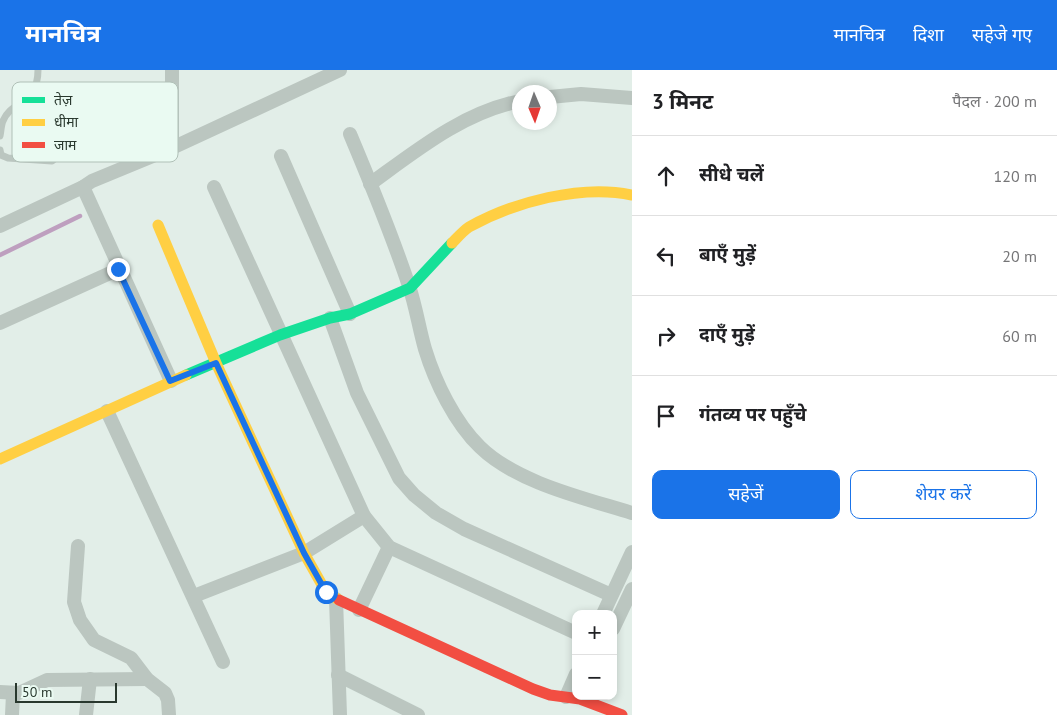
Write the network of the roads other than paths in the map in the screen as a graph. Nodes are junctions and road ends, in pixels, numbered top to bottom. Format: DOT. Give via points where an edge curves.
graph roads {
  1 [pos="340,70"];
  2 [pos="557,96"];
  3 [pos="632,98"];
  4 [pos="512,103"];
  5 [pos="12,110"];
  6 [pos="350,134"];
  7 [pos="0,136"];
  8 [pos="178,145"];
  9 [pos="0,150"];
  10 [pos="281,156"];
  11 [pos="12,158"];
  12 [pos="138,162"];
  13 [pos="370,184"];
  14 [pos="83,187"];
  15 [pos="214,187"];
  16 [pos="632,195"];
  17 [pos="158,225"];
  18 [pos="0,226"];
  19 [pos="118,269"];
  20 [pos="410,288"];
  21 [pos="350,314"];
  22 [pos="330,318"];
  23 [pos="0,322"];
  24 [pos="280,335"];
  25 [pos="216,363"];
  26 [pos="170,381"];
  27 [pos="108,411"];
  28 [pos="0,459"];
  29 [pos="632,513"];
  30 [pos="364,516"];
  31 [pos="78,546"];
  32 [pos="389,547"];
  33 [pos="632,552"];
  34 [pos="304,553"];
  35 [pos="632,589"];
  36 [pos="611,595"];
  37 [pos="194,596"];
  38 [pos="336,599"];
  39 [pos="359,610"];
  40 [pos="605,610"];
  41 [pos="617,620"];
  42 [pos="572,631"];
  43 [pos="223,662"];
  44 [pos="338,675"];
  45 [pos="90,679"];
  46 [pos="147,680"];
  47 [pos="7,693"];
  48 [pos="572,697"];
  49 [pos="581,700"];
  50 [pos="12,715"];
  51 [pos="86,715"];
  52 [pos="169,715"];
  53 [pos="340,715"];
  54 [pos="418,715"];
  55 [pos="622,715"];
  1 -- 8 [label="street"];
  2 -- 3 [label="street" via="581,94"];
  4 -- 13 [label="street" via="495,106 445,130"];
  5 -- 7 [label="lane" via="3,121"];
  6 -- 13 [label="street"];
  9 -- 11 [label="lane" via="2,155"];
  10 -- 21 [label="street"];
  12 -- 14 [label="street"];
  13 -- 20 [label="street"];
  14 -- 18 [label="street"];
  14 -- 19 [label="street"];
  15 -- 24 [label="street"];
  16 -- 20 [label="street" via="572,193 523,203 468,228"];
  17 -- 25 [label="street"];
  19 -- 23 [label="street"];
  19 -- 26 [label="street"];
  20 -- 21 [label="street"];
  20 -- 29 [label="street" via="425,350 451,411 481,448 541,484"];
  21 -- 22 [label="street"];
  22 -- 24 [label="street"];
  22 -- 36 [label="street" via="357,393 399,478 414,495 464,529"];
  24 -- 25 [label="street"];
  24 -- 30 [label="street"];
  25 -- 26 [label="street"];
  25 -- 34 [label="street"];
  26 -- 27 [label="street"];
  27 -- 28 [label="street"];
  27 -- 37 [label="street"];
  30 -- 32 [label="street"];
  30 -- 34 [label="street"];
  31 -- 46 [label="street" via="74,602 80,620 94,640 132,658"];
  32 -- 39 [label="street"];
  32 -- 42 [label="street"];
  33 -- 36 [label="street"];
  34 -- 37 [label="street"];
  34 -- 38 [label="street" via="326,592"];
  35 -- 41 [label="street"];
  36 -- 40 [label="street"];
  37 -- 43 [label="street"];
  38 -- 39 [label="street"];
  38 -- 44 [label="street"];
  39 -- 48 [label="street" via="532,689"];
  44 -- 53 [label="street"];
  44 -- 54 [label="street"];
  45 -- 46 [label="street"];
  45 -- 47 [label="street" via="47,680 26,691"];
  45 -- 51 [label="street"];
  46 -- 52 [label="street" via="164,693"];
  47 -- 50 [label="street"];
  49 -- 55 [label="street"];
}
